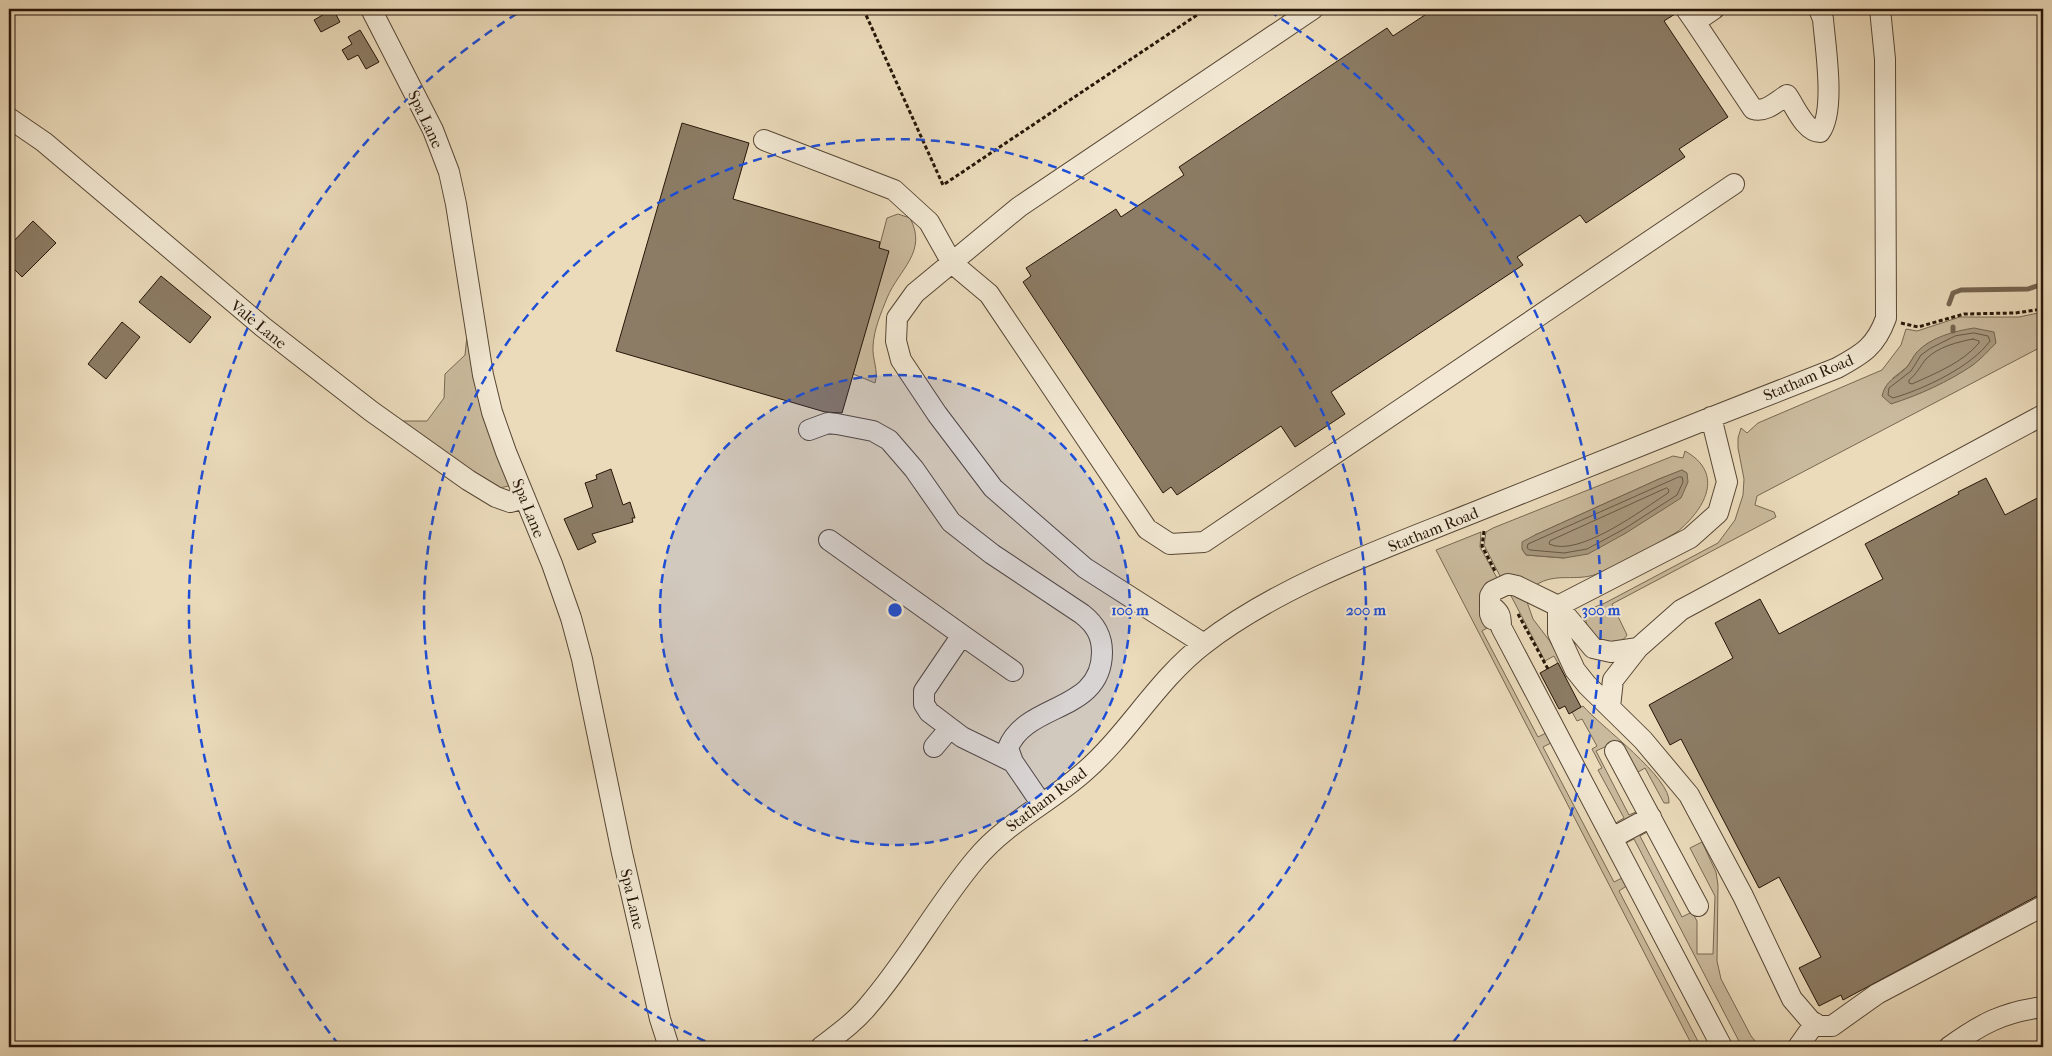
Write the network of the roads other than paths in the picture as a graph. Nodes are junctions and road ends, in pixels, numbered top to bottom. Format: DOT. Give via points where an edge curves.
graph roads {
  1 [pos="371,9"];
  2 [pos="1313,9"];
  3 [pos="1714,9"];
  4 [pos="1819,9"];
  5 [pos="1880,9"];
  6 [pos="1690,15"];
  7 [pos="9,118"];
  8 [pos="764,140"];
  9 [pos="1734,184"];
  10 [pos="952,263"];
  11 [pos="2043,415"];
  12 [pos="1711,417"];
  13 [pos="810,430"];
  14 [pos="525,498"];
  15 [pos="829,540"];
  16 [pos="1558,606"];
  17 [pos="962,635"];
  18 [pos="1204,644"];
  19 [pos="1638,648"];
  20 [pos="1013,670"];
  21 [pos="1610,707"];
  22 [pos="950,728"];
  23 [pos="934,746"];
  24 [pos="1615,751"];
  25 [pos="1013,762"];
  26 [pos="1041,803"];
  27 [pos="1651,818"];
  28 [pos="1612,838"];
  29 [pos="1698,906"];
  30 [pos="2043,906"];
  31 [pos="2043,1008"];
  32 [pos="660,1019"];
  33 [pos="1815,1023"];
  34 [pos="660,1047"];
  35 [pos="669,1047"];
  36 [pos="821,1047"];
  37 [pos="1722,1047"];
  38 [pos="1798,1047"];
  39 [pos="1948,1047"];
  1 -- 14 [label="street, Spa Lane" via="434,130 449,172 483,375 503,444"];
  2 -- 10 [label="street" via="1019,207"];
  3 -- 6 [label="street"];
  4 -- 6 [label="street" via="1829,98 1820,132 1808,127 1787,94 1765,109 1753,108"];
  5 -- 12 [label="street, Statham Road" via="1885,59 1886,318 1881,332 1873,345 1837,368"];
  7 -- 14 [label="street, Vale Lane" via="44,142 263,327 371,411 483,490 510,502"];
  8 -- 10 [label="street" via="894,190 929,222"];
  9 -- 10 [label="street" via="1204,542 1170,544 1147,529 989,294"];
  10 -- 18 [label="street" via="915,293 897,318 896,341 901,360 993,488 1086,568"];
  11 -- 19 [label="street" via="1681,610"];
  12 -- 16 [label="street" via="1727,482 1718,513 1690,538"];
  12 -- 18 [label="street, Statham Road" via="1356,560 1263,605"];
  13 -- 25 [label="street" via="828,423 837,424 873,431 889,440 951,522 1092,622 1102,646 1102,660 1091,686 1075,700 1031,722 1015,736 1008,748"];
  14 -- 32 [label="street, Spa Lane" via="562,591 582,659 608,791"];
  15 -- 17 [label="street"];
  16 -- 19 [label="street" via="1593,648 1611,652"];
  16 -- 21 [label="street" via="1558,633 1575,670"];
  16 -- 28 [label="street" via="1508,584 1490,596 1493,621 1501,626"];
  17 -- 20 [label="street"];
  17 -- 22 [label="street" via="924,690 924,704 928,712"];
  18 -- 26 [label="street, Statham Road" via="1175,670 1084,772"];
  19 -- 21 [label="street" via="1613,680"];
  21 -- 33 [label="street" via="1643,740 1688,795 1792,999"];
  22 -- 23 [label="street"];
  22 -- 25 [label="street"];
  24 -- 27 [label="street"];
  25 -- 26 [label="street"];
  26 -- 36 [label="street, Statham Road" via="1007,828 978,856 884,988 866,1009"];
  27 -- 28 [label="street"];
  27 -- 29 [label="street"];
  28 -- 37 [label="street"];
  30 -- 33 [label="street" via="1877,994 1832,1026"];
  31 -- 39 [label="street" via="2019,1010 1987,1022"];
  32 -- 34 [label="street, Spa Lane"];
  32 -- 35 [label="street, Spa Lane"];
  33 -- 38 [label="street"];
}
